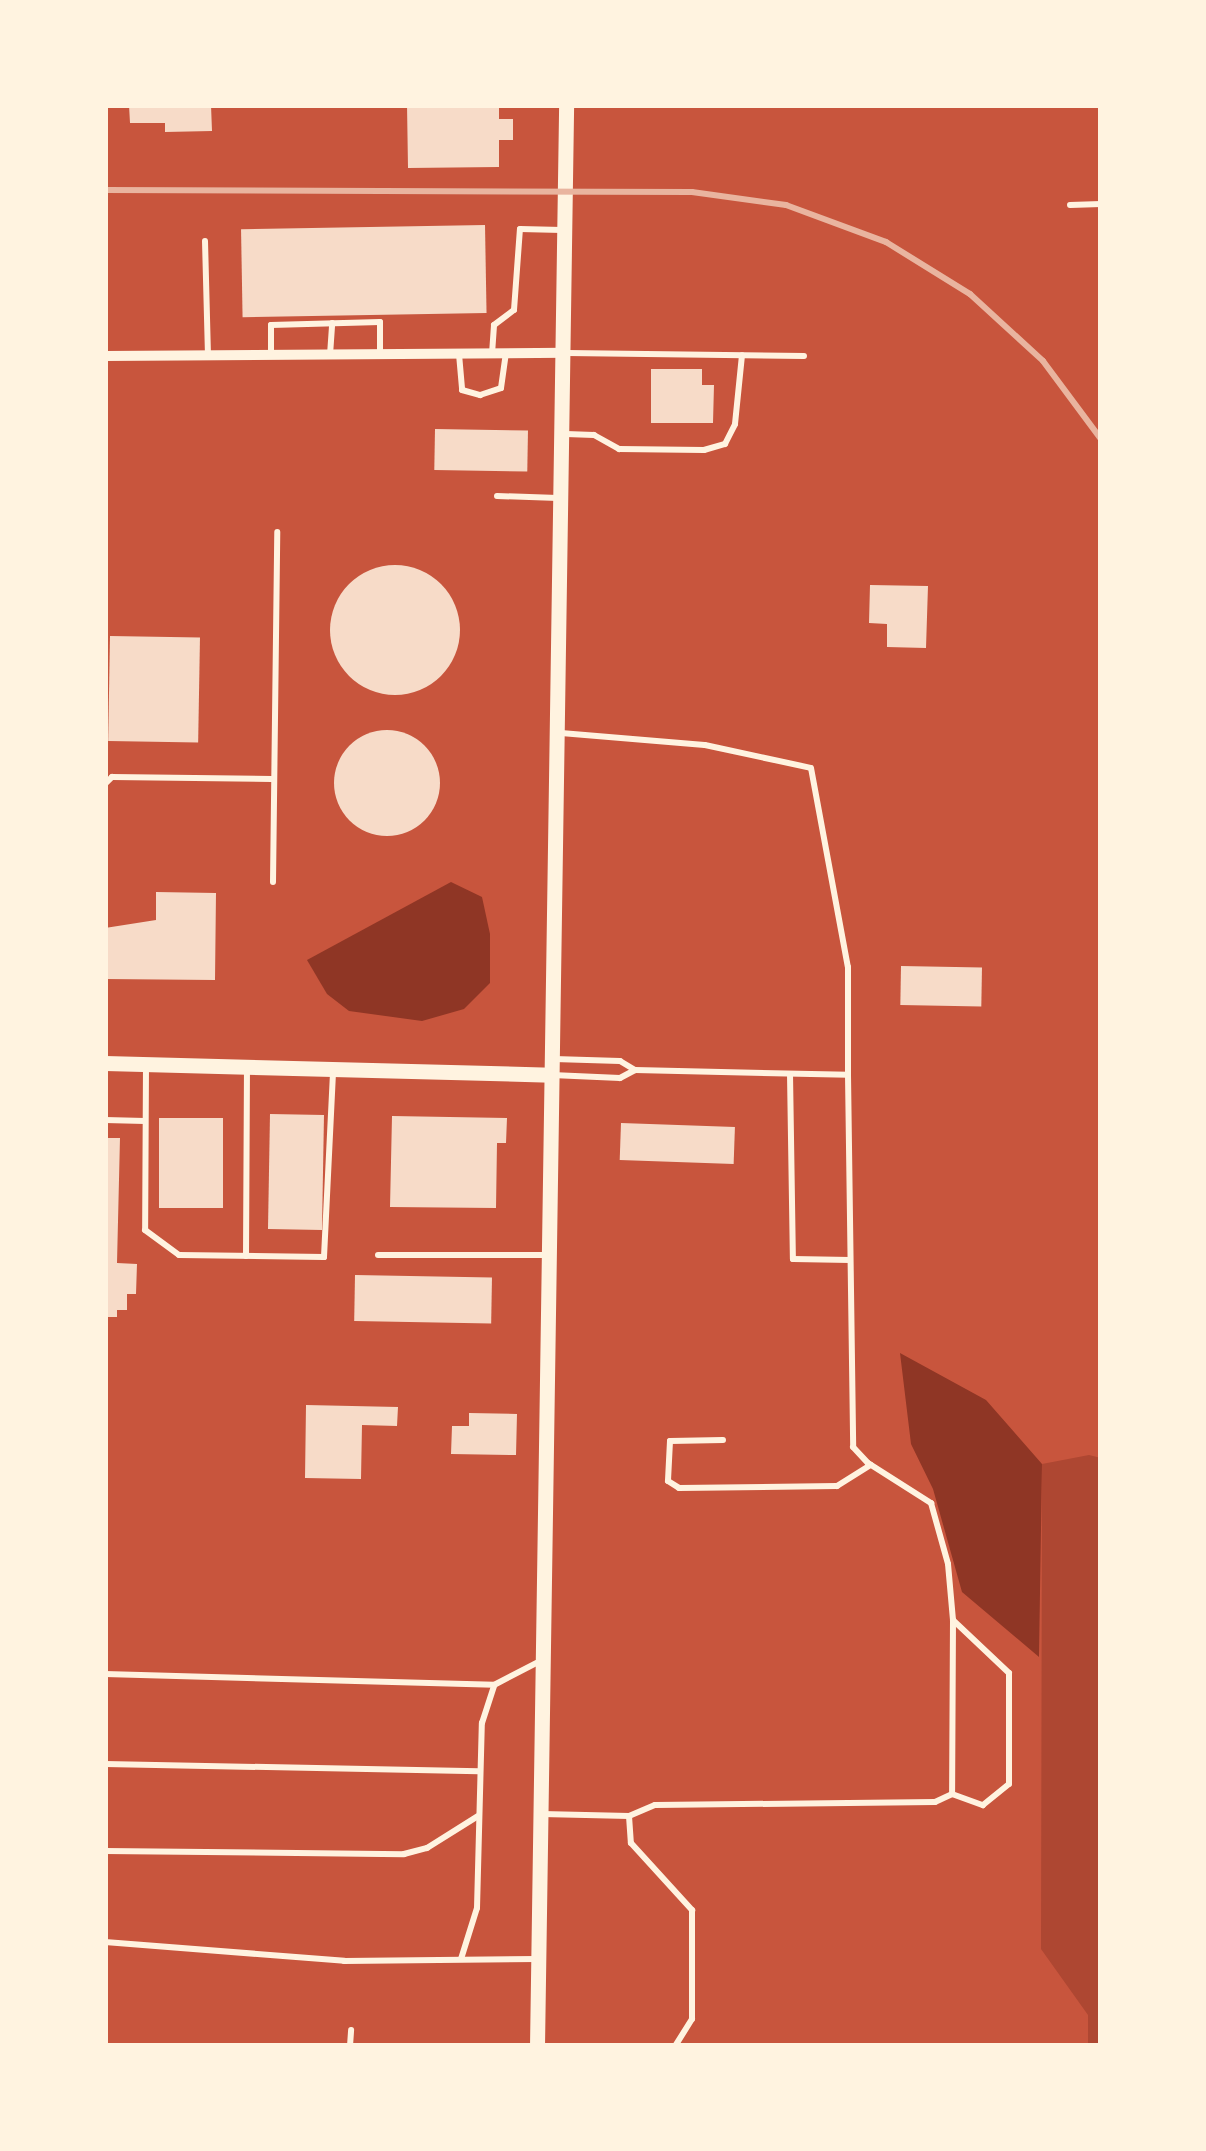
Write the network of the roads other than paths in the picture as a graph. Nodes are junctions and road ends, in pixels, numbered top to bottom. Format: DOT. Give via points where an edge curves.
graph roads {
  1 [pos="566,105"];
  2 [pos="1101,204"];
  3 [pos="1070,206"];
  4 [pos="568,230"];
  5 [pos="205,241"];
  6 [pos="332,323"];
  7 [pos="567,353"];
  8 [pos="380,354"];
  9 [pos="459,354"];
  10 [pos="492,354"];
  11 [pos="506,354"];
  12 [pos="208,355"];
  13 [pos="271,355"];
  14 [pos="330,355"];
  15 [pos="742,355"];
  16 [pos="105,356"];
  17 [pos="804,356"];
  18 [pos="566,434"];
  19 [pos="498,496"];
  20 [pos="565,498"];
  21 [pos="276,532"];
  22 [pos="560,733"];
  23 [pos="272,779"];
  24 [pos="105,784"];
  25 [pos="273,882"];
  26 [pos="105,1063"];
  27 [pos="146,1064"];
  28 [pos="247,1065"];
  29 [pos="332,1066"];
  30 [pos="552,1067"];
  31 [pos="635,1070"];
  32 [pos="790,1074"];
  33 [pos="848,1075"];
  34 [pos="105,1120"];
  35 [pos="145,1121"];
  36 [pos="378,1255"];
  37 [pos="548,1255"];
  38 [pos="246,1256"];
  39 [pos="850,1260"];
  40 [pos="724,1440"];
  41 [pos="870,1465"];
  42 [pos="953,1620"];
  43 [pos="543,1660"];
  44 [pos="105,1674"];
  45 [pos="494,1685"];
  46 [pos="105,1764"];
  47 [pos="479,1771"];
  48 [pos="952,1794"];
  49 [pos="541,1814"];
  50 [pos="478,1816"];
  51 [pos="629,1816"];
  52 [pos="105,1851"];
  53 [pos="105,1942"];
  54 [pos="460,1960"];
  55 [pos="538,1960"];
  56 [pos="351,2030"];
  57 [pos="350,2046"];
  58 [pos="537,2046"];
  59 [pos="675,2046"];
  1 -- 4 [label="street"];
  2 -- 3 [label="lane"];
  4 -- 7 [label="street"];
  4 -- 10 [label="lane" via="520,229 514,310 494,324"];
  5 -- 12 [label="lane"];
  6 -- 8 [label="lane" via="380,322"];
  6 -- 13 [label="lane" via="271,324"];
  6 -- 14 [label="lane"];
  7 -- 11 [label="street"];
  7 -- 15 [label="lane"];
  7 -- 18 [label="street"];
  8 -- 9 [label="street"];
  8 -- 14 [label="street"];
  9 -- 10 [label="street"];
  9 -- 11 [label="lane" via="462,390 490,395 501,388"];
  10 -- 11 [label="street"];
  12 -- 13 [label="street"];
  12 -- 16 [label="street"];
  13 -- 14 [label="street"];
  15 -- 17 [label="lane"];
  15 -- 18 [label="lane" via="735,424 724,444 704,450 619,449 594,435"];
  18 -- 20 [label="street"];
  19 -- 20 [label="lane"];
  20 -- 22 [label="street"];
  21 -- 23 [label="lane"];
  22 -- 30 [label="street"];
  22 -- 33 [label="lane" via="705,746 812,768 848,967"];
  23 -- 24 [label="lane" via="112,776"];
  23 -- 25 [label="lane"];
  26 -- 27 [label="street"];
  27 -- 28 [label="street"];
  27 -- 35 [label="lane"];
  28 -- 29 [label="street"];
  28 -- 38 [label="lane"];
  29 -- 30 [label="street"];
  29 -- 38 [label="lane" via="324,1256"];
  30 -- 31 [label="lane" via="620,1061"];
  30 -- 31 [label="lane" via="620,1078"];
  30 -- 37 [label="street"];
  31 -- 32 [label="lane"];
  32 -- 33 [label="lane"];
  32 -- 39 [label="lane" via="793,1259"];
  33 -- 39 [label="lane"];
  34 -- 35 [label="lane"];
  35 -- 38 [label="lane" via="145,1230 179,1255"];
  36 -- 37 [label="lane"];
  37 -- 43 [label="street"];
  39 -- 41 [label="lane" via="853,1446"];
  40 -- 41 [label="lane" via="670,1441 668,1481 679,1488 836,1486"];
  41 -- 42 [label="lane" via="902,1479 931,1503 948,1564"];
  42 -- 48 [label="lane"];
  42 -- 48 [label="lane" via="1008,1672 1009,1784 982,1805"];
  43 -- 45 [label="lane"];
  43 -- 49 [label="street"];
  44 -- 45 [label="lane"];
  45 -- 47 [label="lane"];
  46 -- 47 [label="lane"];
  47 -- 50 [label="lane"];
  48 -- 51 [label="lane" via="934,1802 863,1805 655,1804"];
  49 -- 51 [label="lane"];
  49 -- 55 [label="street"];
  50 -- 52 [label="lane" via="404,1854"];
  50 -- 54 [label="lane" via="477,1908"];
  51 -- 59 [label="lane" via="631,1843 692,1910 692,2019"];
  53 -- 54 [label="lane" via="281,1958"];
  54 -- 55 [label="lane"];
  55 -- 58 [label="street"];
  56 -- 57 [label="lane"];
}
